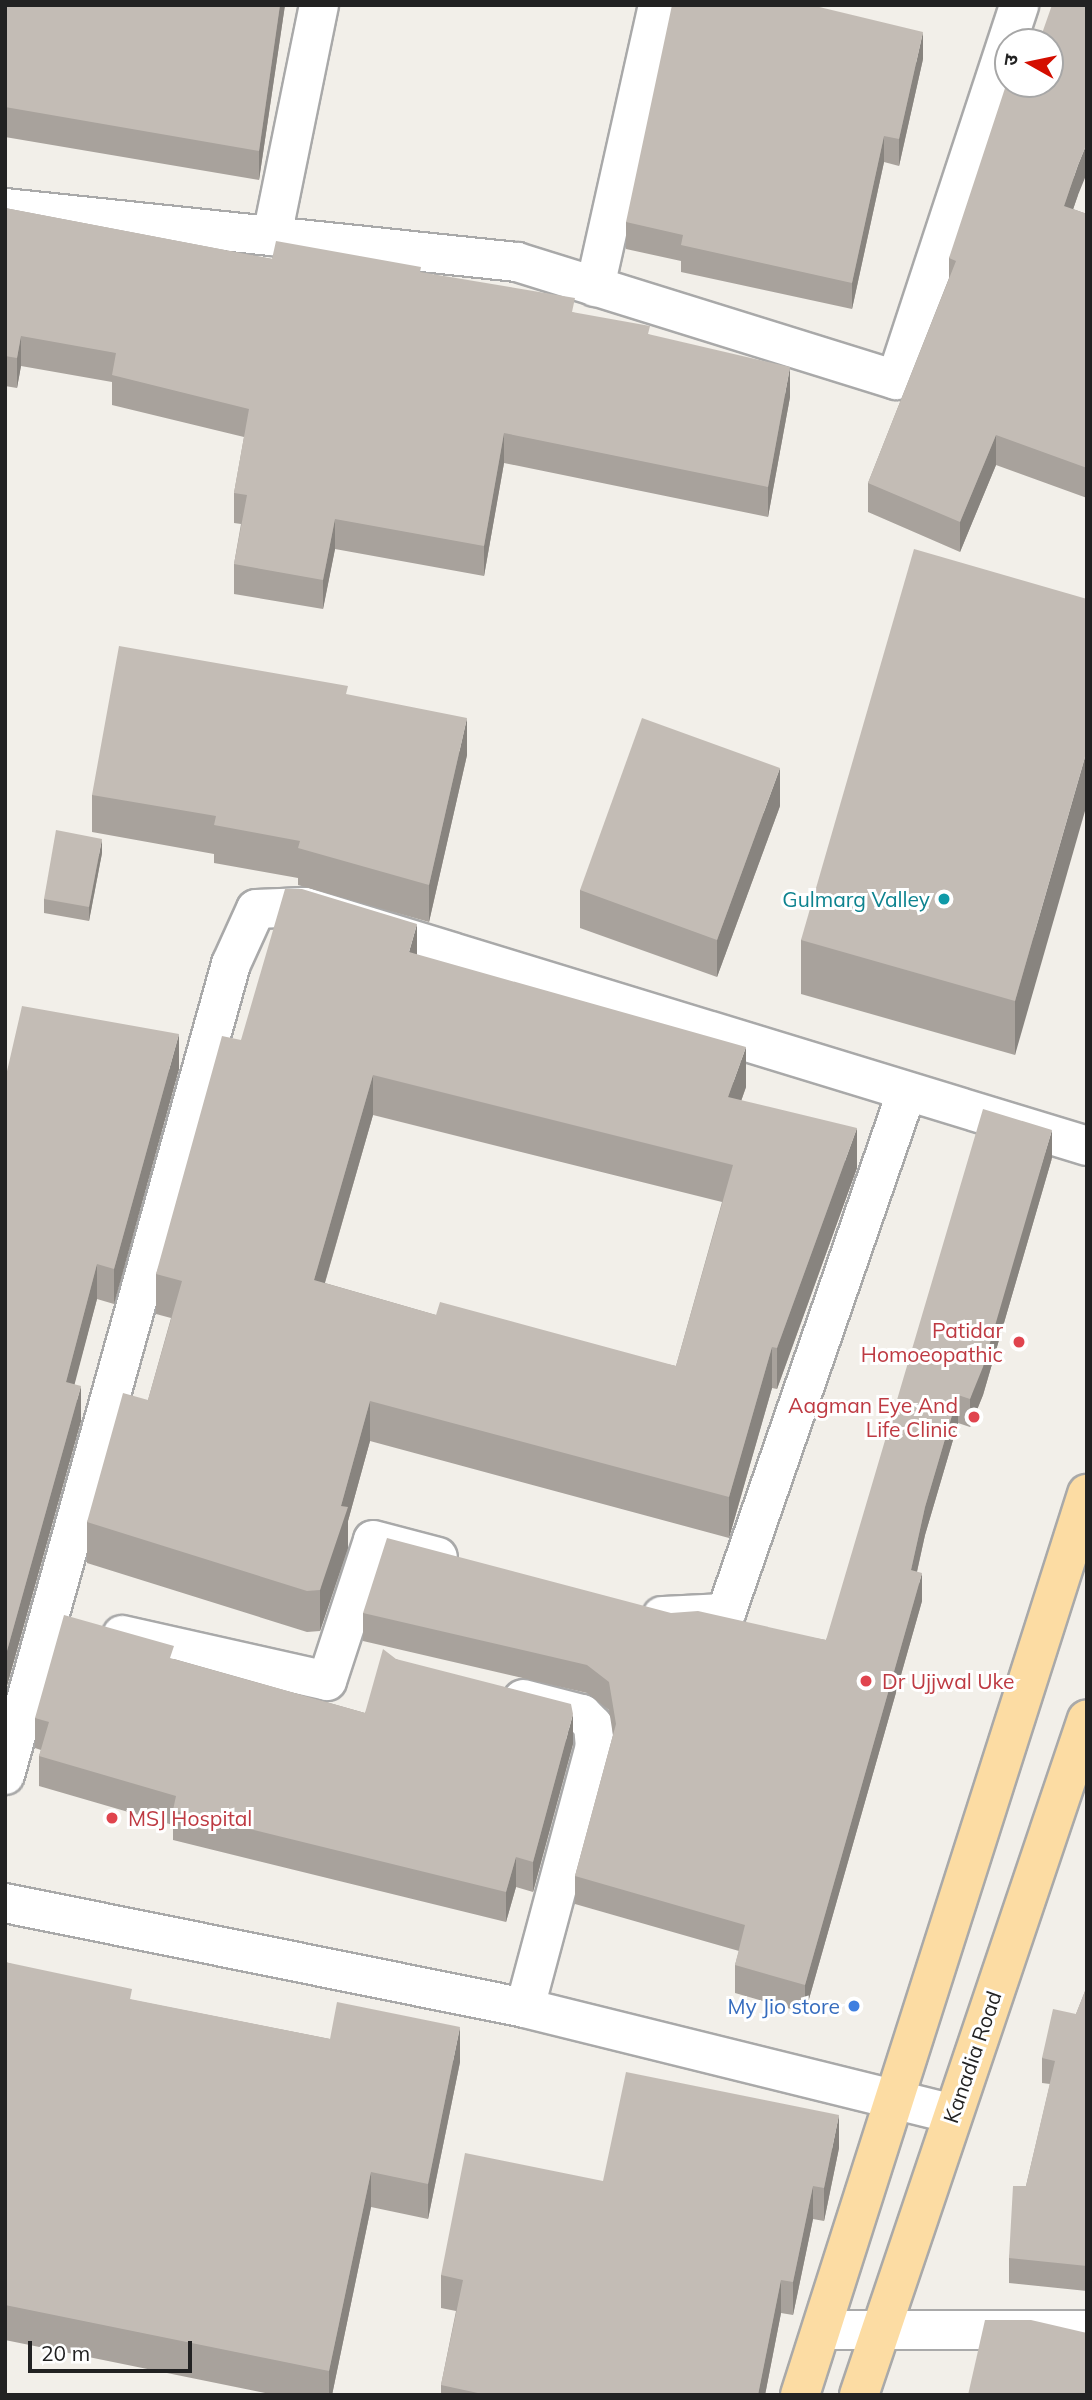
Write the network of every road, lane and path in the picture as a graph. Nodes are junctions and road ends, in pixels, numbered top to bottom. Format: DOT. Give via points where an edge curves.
graph roads {
  1 [pos="319,5"];
  2 [pos="659,5"];
  3 [pos="1008,7"];
  4 [pos="5,208"];
  5 [pos="272,236"];
  6 [pos="595,286"];
  7 [pos="907,1091"];
  8 [pos="1087,1146"];
  9 [pos="1087,1494"];
  10 [pos="479,1567"];
  11 [pos="624,1606"];
  12 [pos="47,1617"];
  13 [pos="492,1691"];
  14 [pos="1087,1719"];
  15 [pos="5,1775"];
  16 [pos="5,1903"];
  17 [pos="525,2008"];
  18 [pos="896,2103"];
  19 [pos="952,2114"];
  20 [pos="821,2330"];
  21 [pos="1087,2330"];
  22 [pos="879,2332"];
  23 [pos="800,2395"];
  24 [pos="859,2395"];
  1 -- 5 [label="street"];
  2 -- 6 [label="street"];
  3 -- 6 [label="street" via="896,380"];
  4 -- 5 [label="street"];
  5 -- 6 [label="street" via="517,262"];
  7 -- 8 [label="street"];
  7 -- 11 [label="street" via="726,1613 677,1620"];
  7 -- 12 [label="street" via="305,907 256,909 231,964"];
  9 -- 18 [label="main road"];
  10 -- 12 [label="street" via="373,1540 327,1681"];
  12 -- 15 [label="street"];
  13 -- 17 [label="street" via="583,1714 593,1725 595,1746"];
  14 -- 19 [label="main road, Kanadia Road"];
  16 -- 17 [label="street"];
  17 -- 18 [label="street"];
  18 -- 19 [label="street"];
  18 -- 20 [label="main road"];
  19 -- 22 [label="main road, Kanadia Road"];
  20 -- 22 [label="street"];
  20 -- 23 [label="main road"];
  21 -- 22 [label="street"];
  22 -- 24 [label="main road, Kanadia Road"];
}
